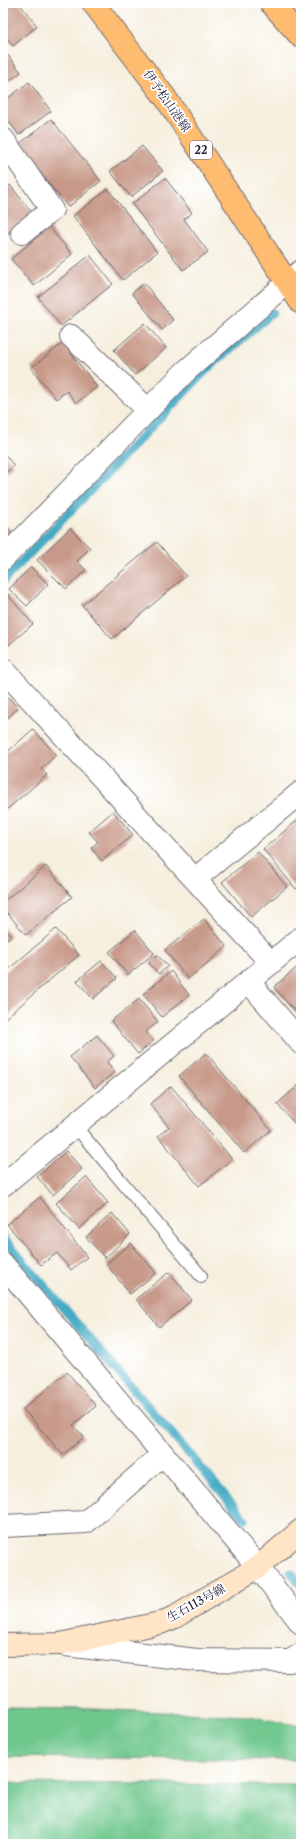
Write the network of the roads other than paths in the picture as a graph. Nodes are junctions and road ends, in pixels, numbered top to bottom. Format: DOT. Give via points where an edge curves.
graph roads {
  1 [pos="93,3"];
  2 [pos="271,3"];
  3 [pos="301,37"];
  4 [pos="3,139"];
  5 [pos="22,233"];
  6 [pos="294,277"];
  7 [pos="301,303"];
  8 [pos="71,336"];
  9 [pos="148,410"];
  10 [pos="3,559"];
  11 [pos="3,669"];
  12 [pos="301,792"];
  13 [pos="195,880"];
  14 [pos="301,938"];
  15 [pos="271,963"];
  16 [pos="249,982"];
  17 [pos="301,1043"];
  18 [pos="74,1126"];
  19 [pos="3,1185"];
  20 [pos="3,1264"];
  21 [pos="201,1276"];
  22 [pos="163,1454"];
  23 [pos="3,1526"];
  24 [pos="301,1530"];
  25 [pos="258,1568"];
  26 [pos="301,1624"];
  27 [pos="4,1644"];
  28 [pos="60,1644"];
  29 [pos="301,1654"];
  1 -- 6 [label="main road, 伊予松山港線 / 22" via="165,96"];
  2 -- 3 [label="main road"];
  4 -- 5 [label="street" via="52,210"];
  6 -- 7 [label="main road, 伊予松山港線 / 22"];
  6 -- 9 [label="street" via="186,371"];
  8 -- 9 [label="street"];
  9 -- 10 [label="street"];
  11 -- 13 [label="street"];
  12 -- 13 [label="street"];
  13 -- 15 [label="street"];
  14 -- 15 [label="street"];
  15 -- 16 [label="street"];
  16 -- 17 [label="street"];
  16 -- 18 [label="street"];
  18 -- 19 [label="street"];
  18 -- 21 [label="lane"];
  20 -- 22 [label="street"];
  22 -- 23 [label="street" via="86,1522"];
  22 -- 25 [label="street"];
  24 -- 25 [label="street, 生石113号線"];
  25 -- 26 [label="street"];
  25 -- 28 [label="street, 生石113号線" via="175,1617 160,1623"];
  27 -- 28 [label="street, 生石113号線"];
  28 -- 29 [label="street" via="197,1660 290,1661"];
}
